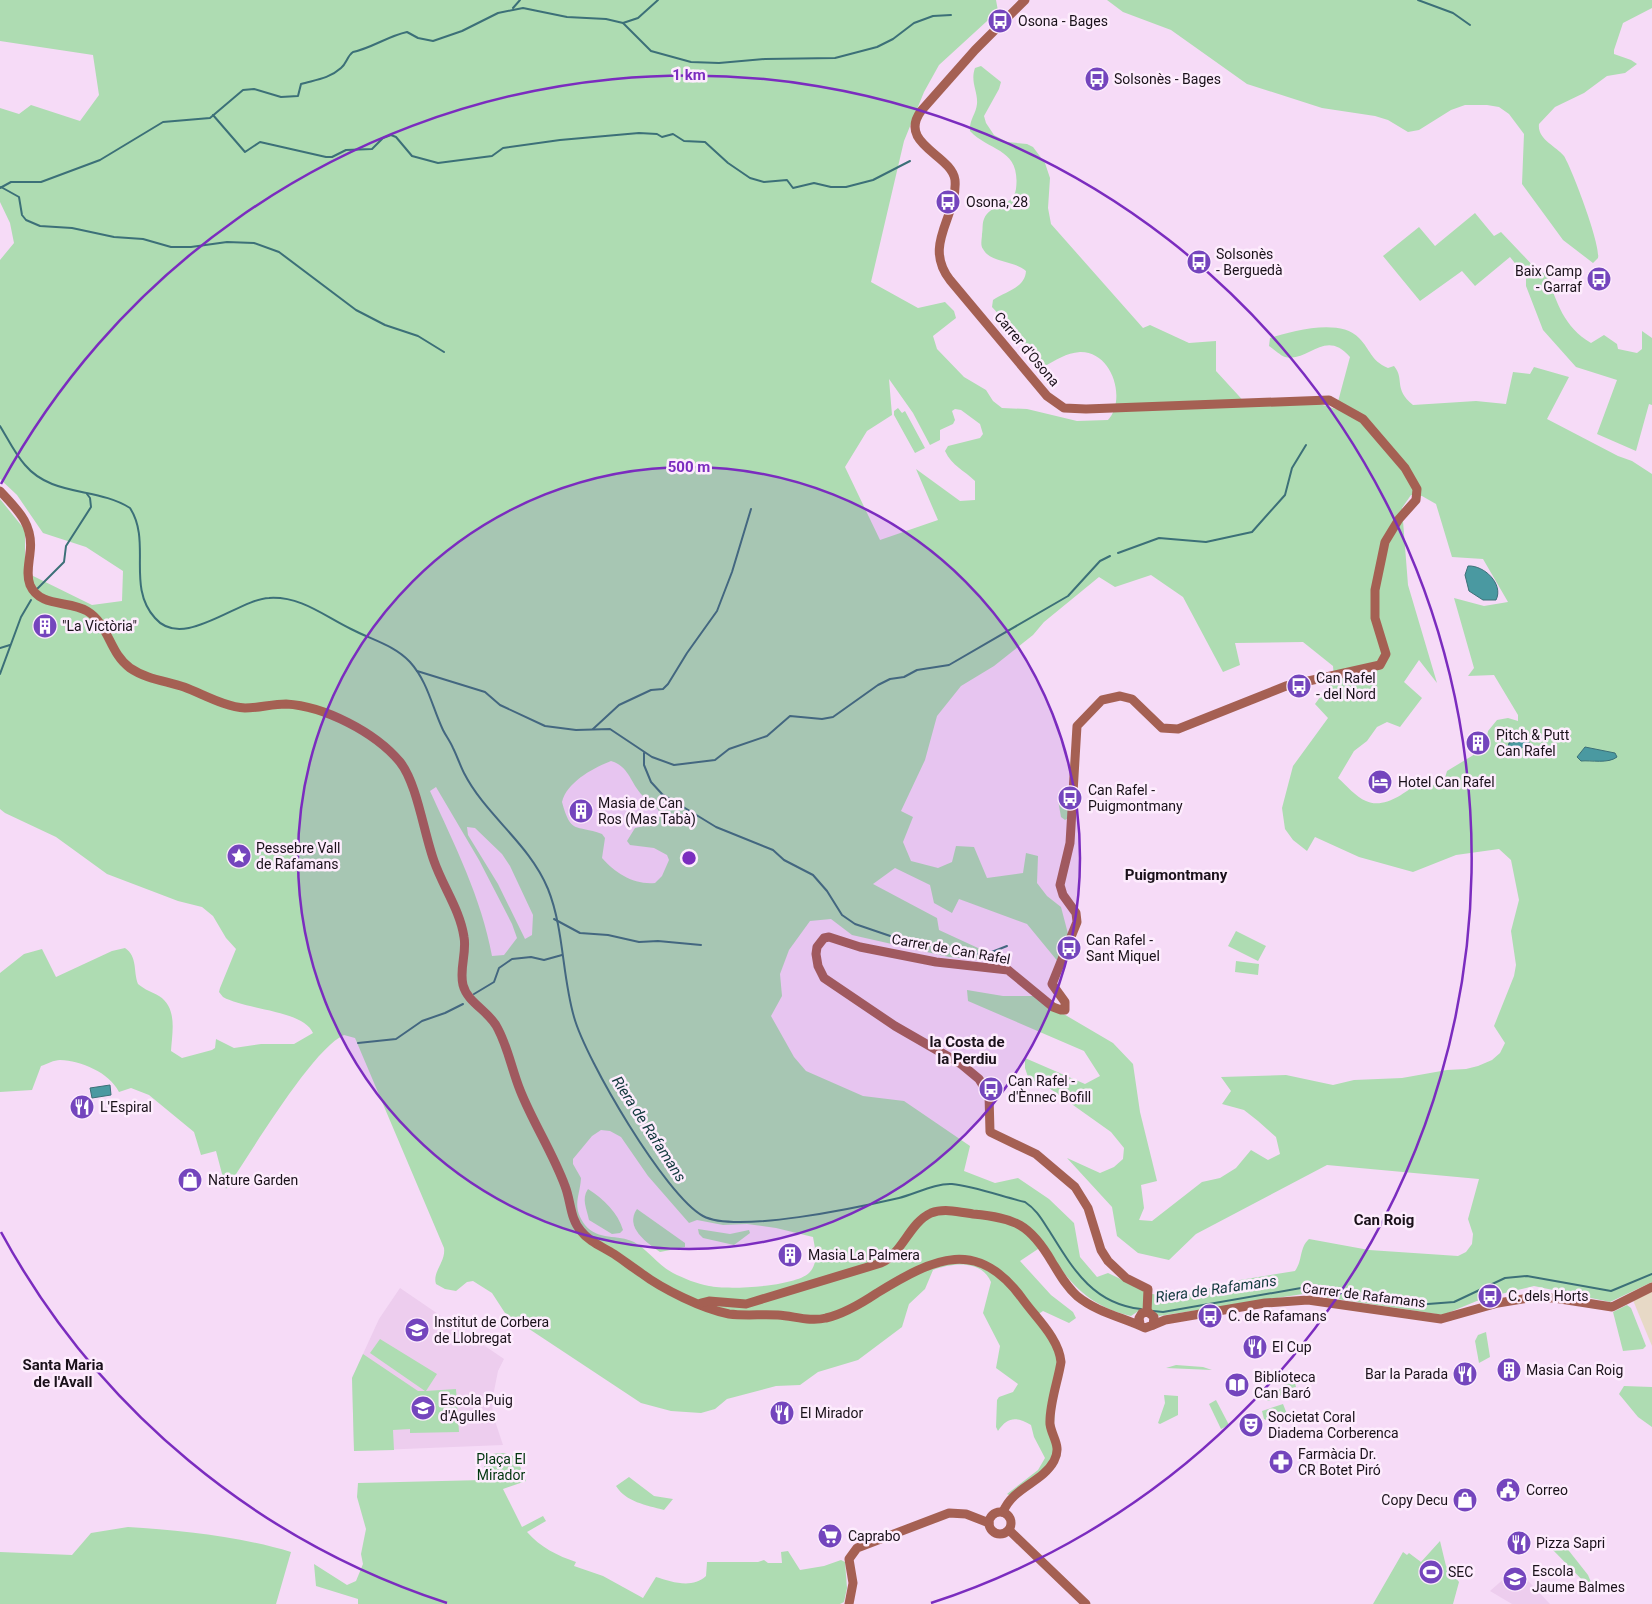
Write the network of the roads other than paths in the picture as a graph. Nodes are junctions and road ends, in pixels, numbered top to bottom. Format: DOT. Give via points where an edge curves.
graph roads {
  1 [pos="1025,0"];
  2 [pos="0,491"];
  3 [pos="1416,500"];
  4 [pos="1652,1287"];
  5 [pos="701,1304"];
  6 [pos="1145,1318"];
  7 [pos="1003,1512"];
  8 [pos="989,1523"];
  9 [pos="1009,1530"];
  10 [pos="849,1604"];
  11 [pos="1086,1604"];
  1 -- 3 [label="street, Carrer d'Osona" via="974,50 916,120 921,142 949,168 954,178 939,252 940,266 946,275 1047,396 1060,406 1086,409 1332,401 1363,419 1406,468 1417,489"];
  2 -- 5 [label="street" via="25,520 30,531 28,577 33,591 50,602 79,607 93,615 102,624 118,656 132,669 238,707 289,704 322,711 344,720 399,760 408,777 435,864 462,927 464,987 470,999 492,1018 499,1030 518,1087 566,1188 576,1224 588,1239 646,1277"];
  3 -- 6 [label="street, Carrer de Can Rafel" via="1389,534 1383,551 1373,601 1386,654 1380,665 1286,686 1178,729 1162,728 1132,700 1120,696 1102,700 1077,726 1070,843 1060,885 1061,892 1076,913 1077,922 1052,984 1065,1002 1065,1010 1053,1007 1008,970 936,962 865,948 829,937 817,947 818,966 829,982 895,1026 961,1064 979,1079 989,1095 990,1132 1036,1154 1075,1187 1088,1208 1101,1250 1108,1261 1148,1294"];
  4 -- 6 [label="street, Carrer de Rafamans" via="1612,1307 1547,1297 1524,1299 1441,1319 1308,1300 1265,1303 1165,1320"];
  5 -- 6 [label="street, Carrer de Rafamans" via="709,1300 746,1304 881,1264 894,1256 926,1217 950,1211 1002,1217 1019,1224 1043,1248 1077,1296 1119,1319"];
  5 -- 7 [label="street" via="733,1314 772,1314 818,1320 836,1316 903,1277 939,1262 972,1259 1002,1275 1052,1337 1061,1357 1050,1420 1058,1449 1055,1460 1042,1475 1016,1492"];
  7 -- 8 [label="street" via="993,1514"];
  7 -- 9 [label="street" via="1010,1517"];
  8 -- 9 [label="street" via="996,1534 1002,1535"];
  8 -- 10 [label="street" via="966,1514 949,1513 857,1548 849,1559 853,1583"];
  9 -- 11 [label="street"];
}
